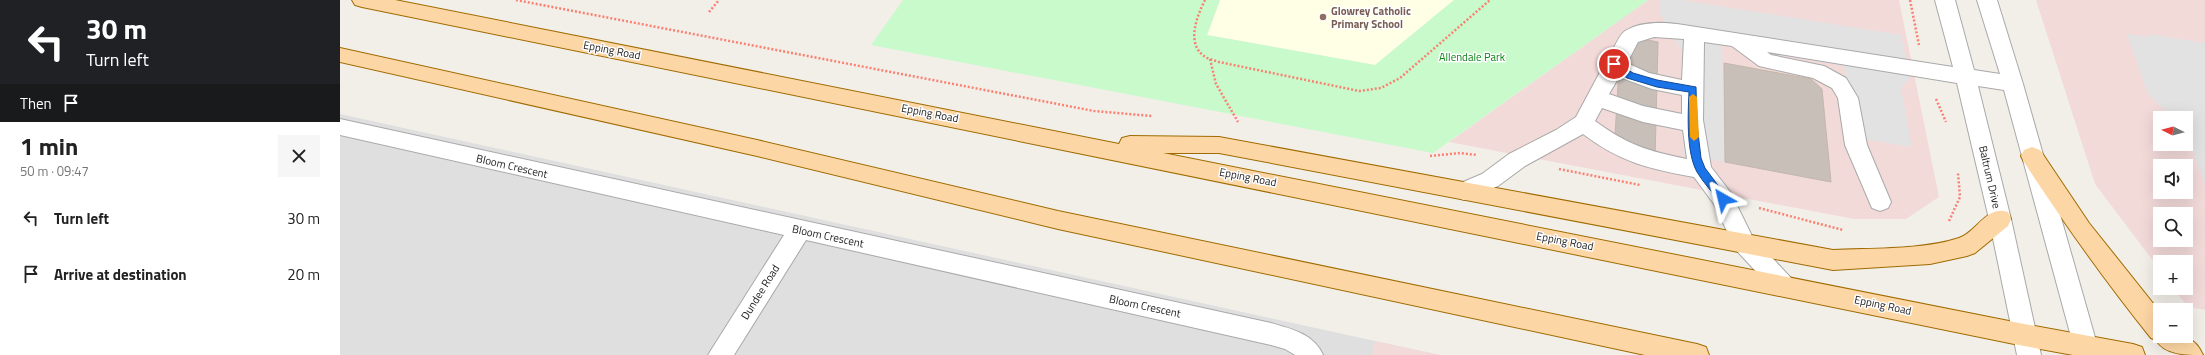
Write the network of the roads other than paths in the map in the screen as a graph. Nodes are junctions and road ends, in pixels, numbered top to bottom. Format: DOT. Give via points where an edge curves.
graph roads {
  1 [pos="362,0"];
  2 [pos="1945,0"];
  3 [pos="1987,0"];
  4 [pos="1694,33"];
  5 [pos="1736,40"];
  6 [pos="340,55"];
  7 [pos="1614,64"];
  8 [pos="1966,76"];
  9 [pos="2013,84"];
  10 [pos="1693,89"];
  11 [pos="1596,97"];
  12 [pos="1584,123"];
  13 [pos="1693,124"];
  14 [pos="340,127"];
  15 [pos="1077,143"];
  16 [pos="2032,156"];
  17 [pos="1701,170"];
  18 [pos="1464,191"];
  19 [pos="1880,202"];
  20 [pos="2000,219"];
  21 [pos="800,230"];
  22 [pos="1744,243"];
  23 [pos="1783,285"];
  24 [pos="2153,321"];
  25 [pos="2176,343"];
  26 [pos="2026,345"];
  27 [pos="2087,350"];
  28 [pos="720,355"];
  29 [pos="1311,355"];
  30 [pos="1697,355"];
  31 [pos="2133,355"];
  32 [pos="2191,355"];
  1 -- 15 [label="main road, Epping Road"];
  2 -- 8 [label="street, Baltrum Drive"];
  3 -- 9 [label="street"];
  4 -- 5 [label="street"];
  4 -- 7 [label="street" via="1657,28 1644,30 1631,37"];
  4 -- 10 [label="street"];
  5 -- 8 [label="street"];
  5 -- 19 [label="street" via="1766,61 1817,71 1839,83 1848,98 1856,145"];
  6 -- 30 [label="main road" via="757,148 1058,220"];
  7 -- 10 [label="street" via="1630,76 1657,84"];
  7 -- 11 [label="street"];
  8 -- 9 [label="street"];
  8 -- 20 [label="street, Baltrum Drive"];
  9 -- 16 [label="street"];
  10 -- 13 [label="street"];
  11 -- 12 [label="street"];
  11 -- 13 [label="street" via="1648,116"];
  12 -- 17 [label="street" via="1611,144 1648,160"];
  12 -- 18 [label="street" via="1517,160 1490,180"];
  13 -- 17 [label="street"];
  14 -- 21 [label="street, Bloom Crescent"];
  15 -- 18 [label="main road" via="1219,145"];
  15 -- 23 [label="main road, Epping Road"];
  16 -- 24 [label="main road" via="2081,230"];
  16 -- 27 [label="street"];
  17 -- 22 [label="street" via="1723,199"];
  18 -- 22 [label="main road"];
  20 -- 22 [label="main road" via="1967,246 1930,254 1833,260"];
  20 -- 26 [label="street, Baltrum Drive"];
  21 -- 28 [label="street, Dundee Road"];
  21 -- 29 [label="street, Bloom Crescent" via="1271,334 1292,340 1303,346"];
  22 -- 23 [label="street"];
  23 -- 26 [label="main road, Epping Road"];
  25 -- 32 [label="main road"];
  26 -- 27 [label="main road, Epping Road"];
  27 -- 31 [label="main road, Epping Road"];
}
